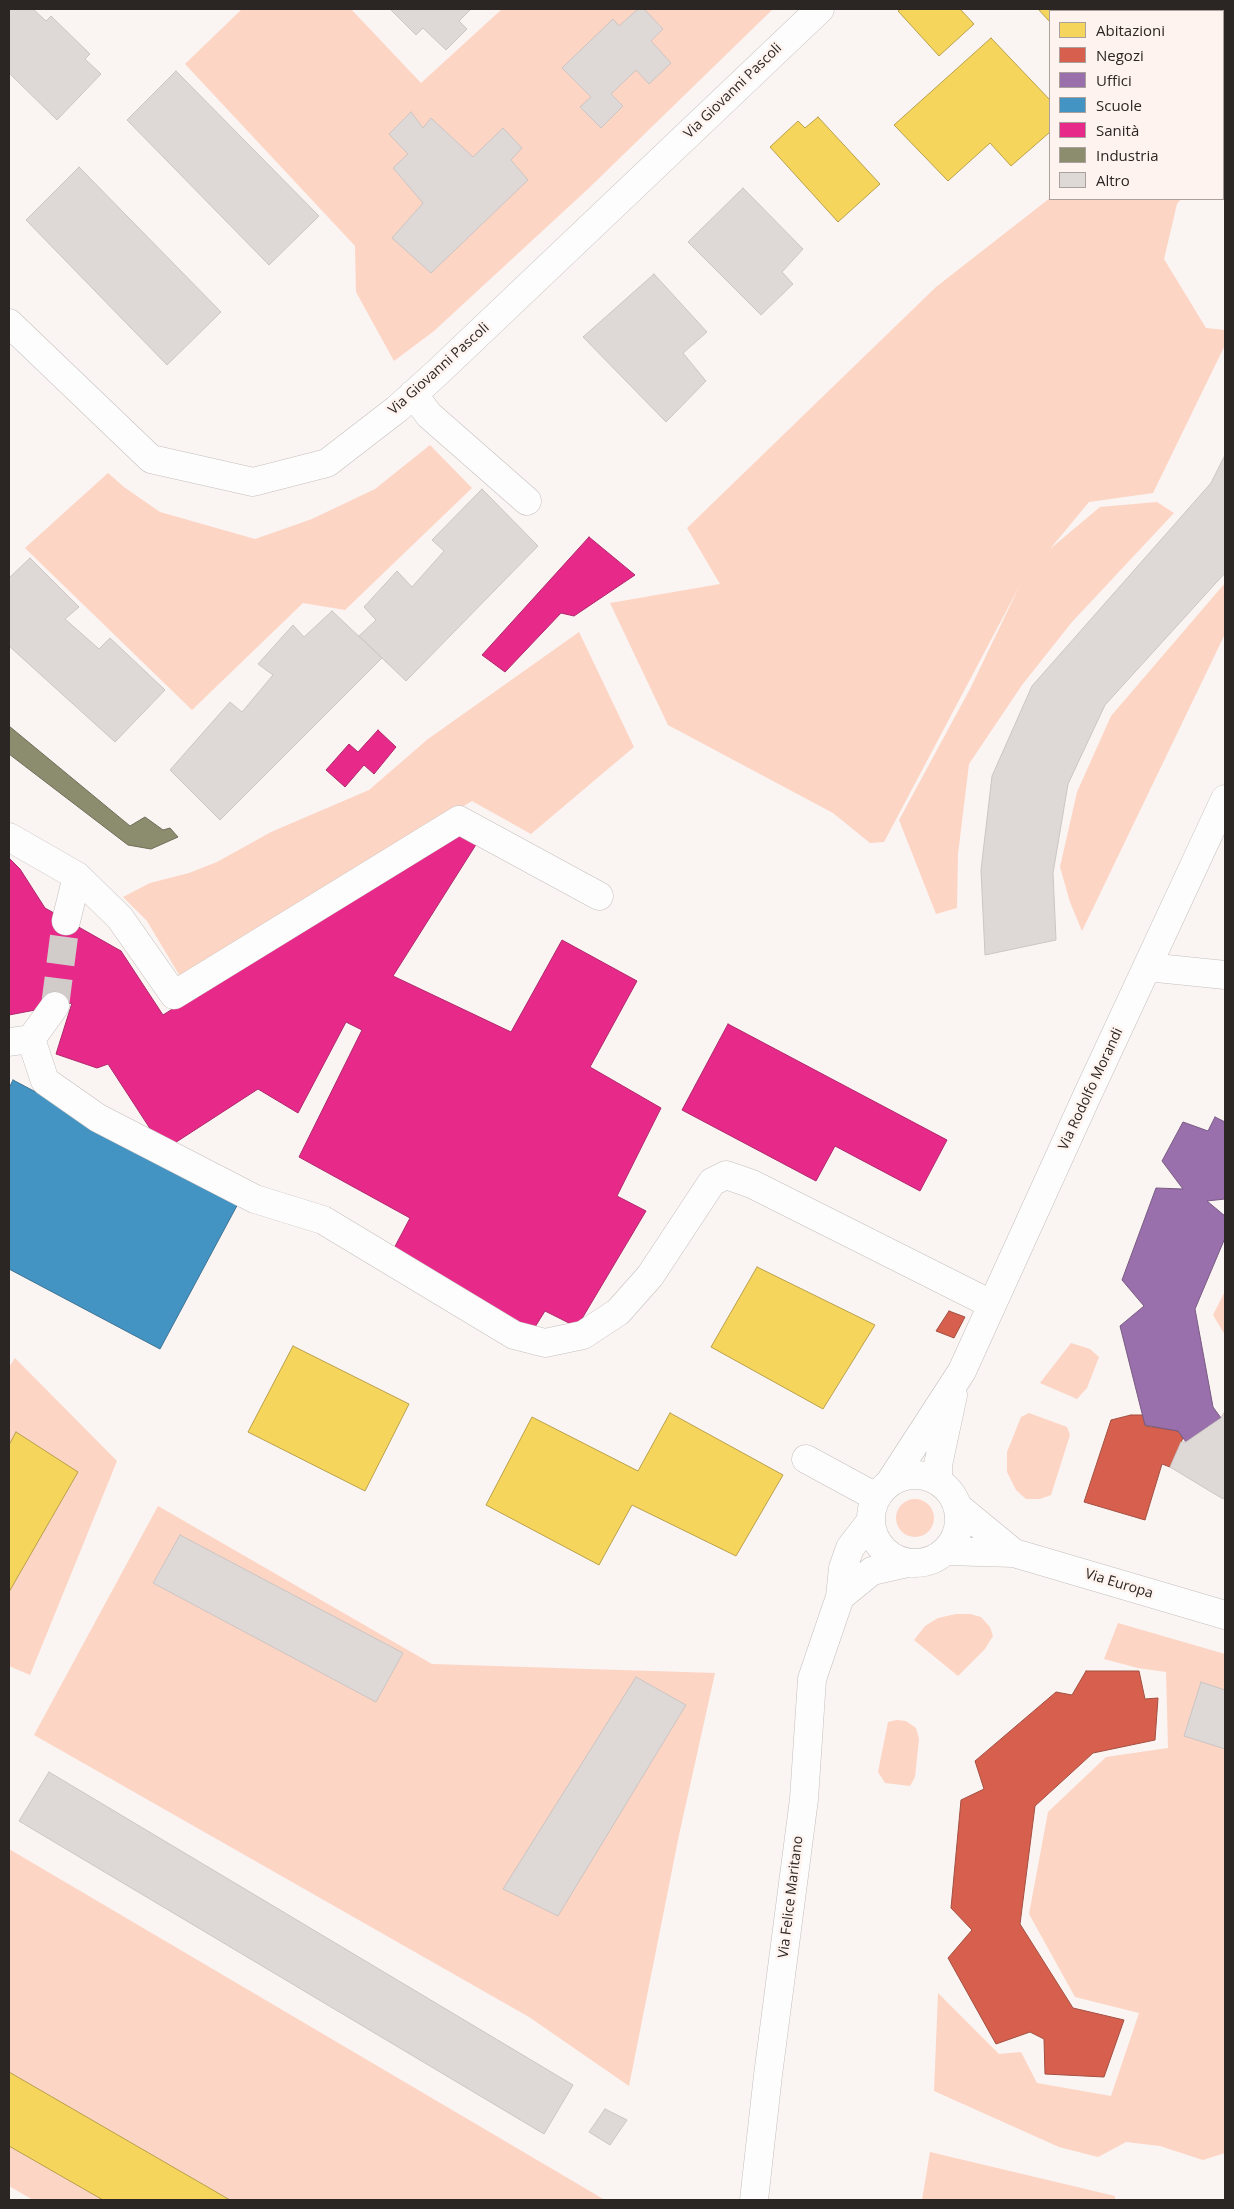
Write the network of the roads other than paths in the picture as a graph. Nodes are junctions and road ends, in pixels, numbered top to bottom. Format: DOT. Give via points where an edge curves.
graph roads {
  1 [pos="820,9"];
  2 [pos="9,323"];
  3 [pos="413,394"];
  4 [pos="526,501"];
  5 [pos="1225,799"];
  6 [pos="9,837"];
  7 [pos="77,876"];
  8 [pos="599,896"];
  9 [pos="66,921"];
  10 [pos="1148,967"];
  11 [pos="1225,975"];
  12 [pos="56,1006"];
  13 [pos="20,1040"];
  14 [pos="991,1304"];
  15 [pos="956,1379"];
  16 [pos="806,1459"];
  17 [pos="938,1480"];
  18 [pos="879,1500"];
  19 [pos="958,1507"];
  20 [pos="946,1551"];
  21 [pos="1014,1553"];
  22 [pos="907,1563"];
  23 [pos="840,1597"];
  24 [pos="1225,1615"];
  25 [pos="754,2200"];
  1 -- 3 [label="street, Via Giovanni Pascoli"];
  2 -- 3 [label="street, Via Giovanni Pascoli" via="151,459 253,482 327,463"];
  3 -- 4 [label="street" via="429,415"];
  5 -- 10 [label="street, Via Rodolfo Morandi"];
  6 -- 7 [label="street"];
  7 -- 8 [label="street" via="120,918 174,995 459,820"];
  7 -- 9 [label="street"];
  10 -- 11 [label="street"];
  10 -- 14 [label="street, Via Rodolfo Morandi"];
  12 -- 13 [label="street"];
  13 -- 14 [label="street" via="45,1081 98,1118 255,1199 323,1220 514,1335 545,1343 583,1335 618,1312 650,1276 712,1182 726,1176 752,1184"];
  14 -- 15 [label="street, Via Rodolfo Morandi"];
  15 -- 17 [label="street, Via Rodolfo Morandi"];
  15 -- 18 [label="street, Via Rodolfo Morandi"];
  16 -- 18 [label="street"];
  17 -- 18 [label="street" via="922,1474 905,1476"];
  17 -- 19 [label="street" via="950,1491"];
  18 -- 22 [label="street" via="874,1537 893,1558"];
  18 -- 23 [label="street, Via Felice Maritano" via="850,1548 843,1568"];
  19 -- 20 [label="street" via="960,1522"];
  19 -- 21 [label="street, Via Europa"];
  20 -- 21 [label="street, Via Europa"];
  20 -- 22 [label="street" via="921,1563"];
  21 -- 24 [label="street, Via Europa"];
  22 -- 23 [label="street" via="872,1571"];
  23 -- 25 [label="street, Via Felice Maritano" via="812,1679 804,1798"];
}
